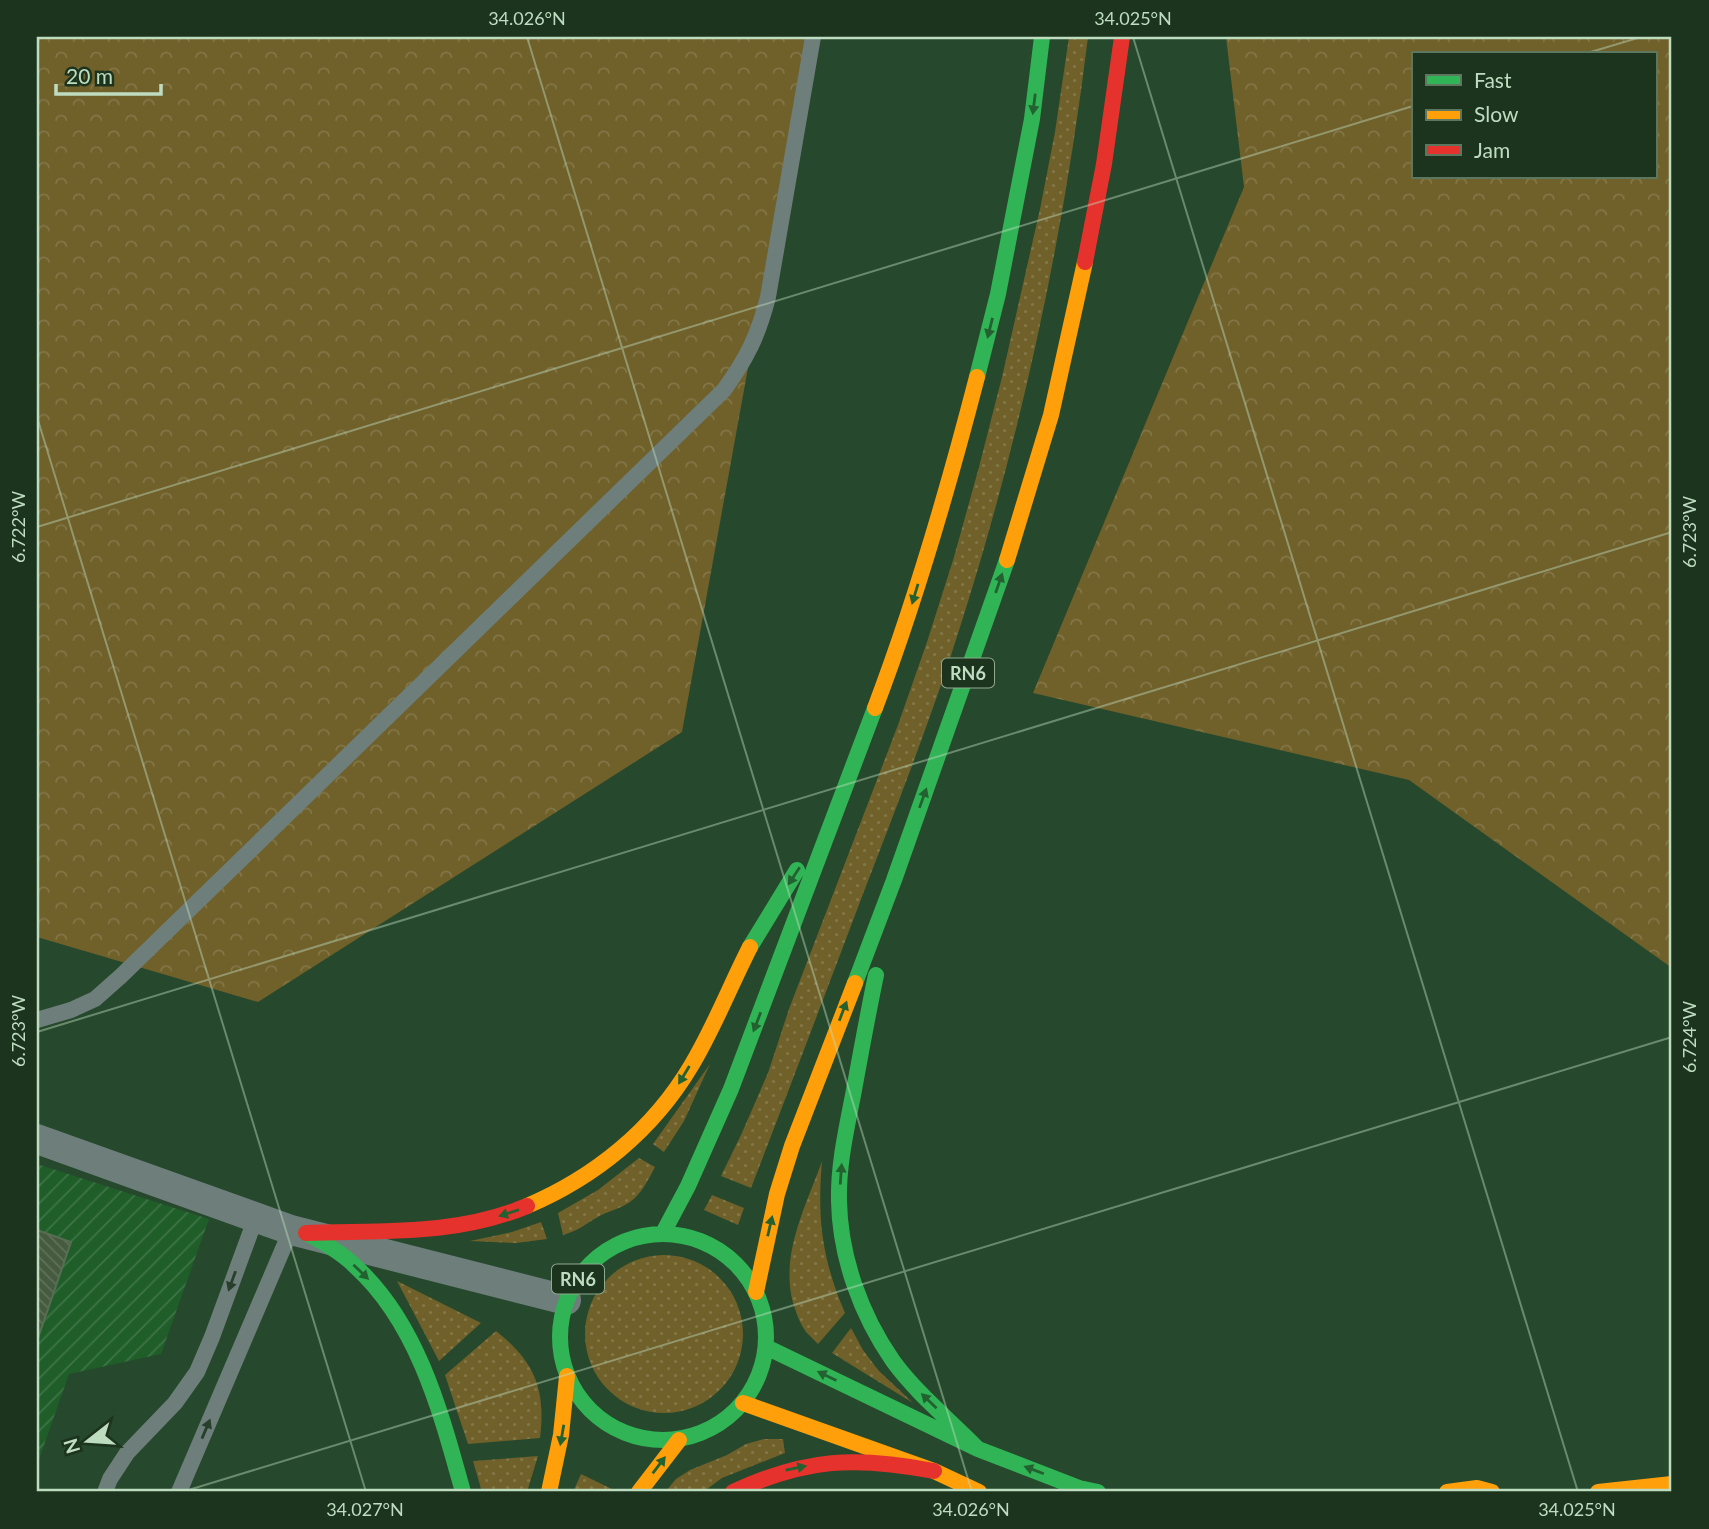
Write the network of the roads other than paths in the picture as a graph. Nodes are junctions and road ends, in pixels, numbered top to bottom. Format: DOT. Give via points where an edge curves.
graph roads {
  1 [pos="813,37"];
  2 [pos="1042,37"];
  3 [pos="1122,37"];
  4 [pos="834,821"];
  5 [pos="894,880"];
  6 [pos="37,1020"];
  7 [pos="37,1139"];
  8 [pos="256,1217"];
  9 [pos="298,1231"];
  10 [pos="663,1233"];
  11 [pos="756,1292"];
  12 [pos="566,1300"];
  13 [pos="766,1347"];
  14 [pos="567,1376"];
  15 [pos="743,1403"];
  16 [pos="679,1440"];
  17 [pos="978,1448"];
  18 [pos="934,1471"];
  19 [pos="1672,1484"];
  20 [pos="105,1492"];
  21 [pos="179,1492"];
  22 [pos="463,1492"];
  23 [pos="549,1492"];
  24 [pos="639,1492"];
  25 [pos="733,1492"];
  26 [pos="979,1492"];
  27 [pos="1098,1492"];
  28 [pos="1447,1492"];
  29 [pos="1492,1492"];
  30 [pos="1598,1492"];
  1 -- 6 [label="lane" via="765,309 754,342 724,390 121,976 95,999"];
  2 -- 4 [label="main road, one-way" via="1032,119 998,294 954,467 902,635"];
  5 -- 3 [label="main road, RN6, one-way" via="1015,538 1051,415 1100,189"];
  4 -- 9 [label="main road, one-way" via="771,912 684,1077 659,1111 597,1169 561,1192 482,1222 441,1229"];
  4 -- 10 [label="main road, one-way" via="721,1114"];
  11 -- 5 [label="main road, RN6, one-way" via="792,1146"];
  17 -- 5 [label="main road, one-way" via="906,1379 888,1353 859,1297 843,1236 839,1204 844,1142"];
  7 -- 8 [label="street"];
  8 -- 9 [label="street"];
  8 -- 20 [label="lane, one-way" via="197,1372 175,1403 127,1452"];
  9 -- 12 [label="street"];
  21 -- 9 [label="lane, one-way"];
  9 -- 22 [label="main road, one-way" via="344,1257 391,1307 441,1415"];
  10 -- 11 [label="main road" via="692,1238 718,1250 740,1269"];
  10 -- 12 [label="main road, RN6" via="633,1238 604,1252 582,1273"];
  11 -- 13 [label="main road, RN6" via="763,1310"];
  12 -- 14 [label="main road, RN6" via="560,1325"];
  13 -- 15 [label="main road, RN6" via="762,1367"];
  17 -- 13 [label="main road, one-way"];
  14 -- 16 [label="main road" via="578,1396 612,1427 633,1436"];
  14 -- 23 [label="main road, RN6, one-way" via="564,1423"];
  15 -- 16 [label="main road, RN6" via="703,1433"];
  15 -- 18 [label="main road"];
  24 -- 16 [label="main road, one-way"];
  27 -- 17 [label="main road, one-way"];
  25 -- 18 [label="main road, one-way" via="790,1469 830,1463 877,1461"];
  18 -- 26 [label="main road"];
  19 -- 30 [label="main road"];
  28 -- 29 [label="main road" via="1477,1488"];
}
